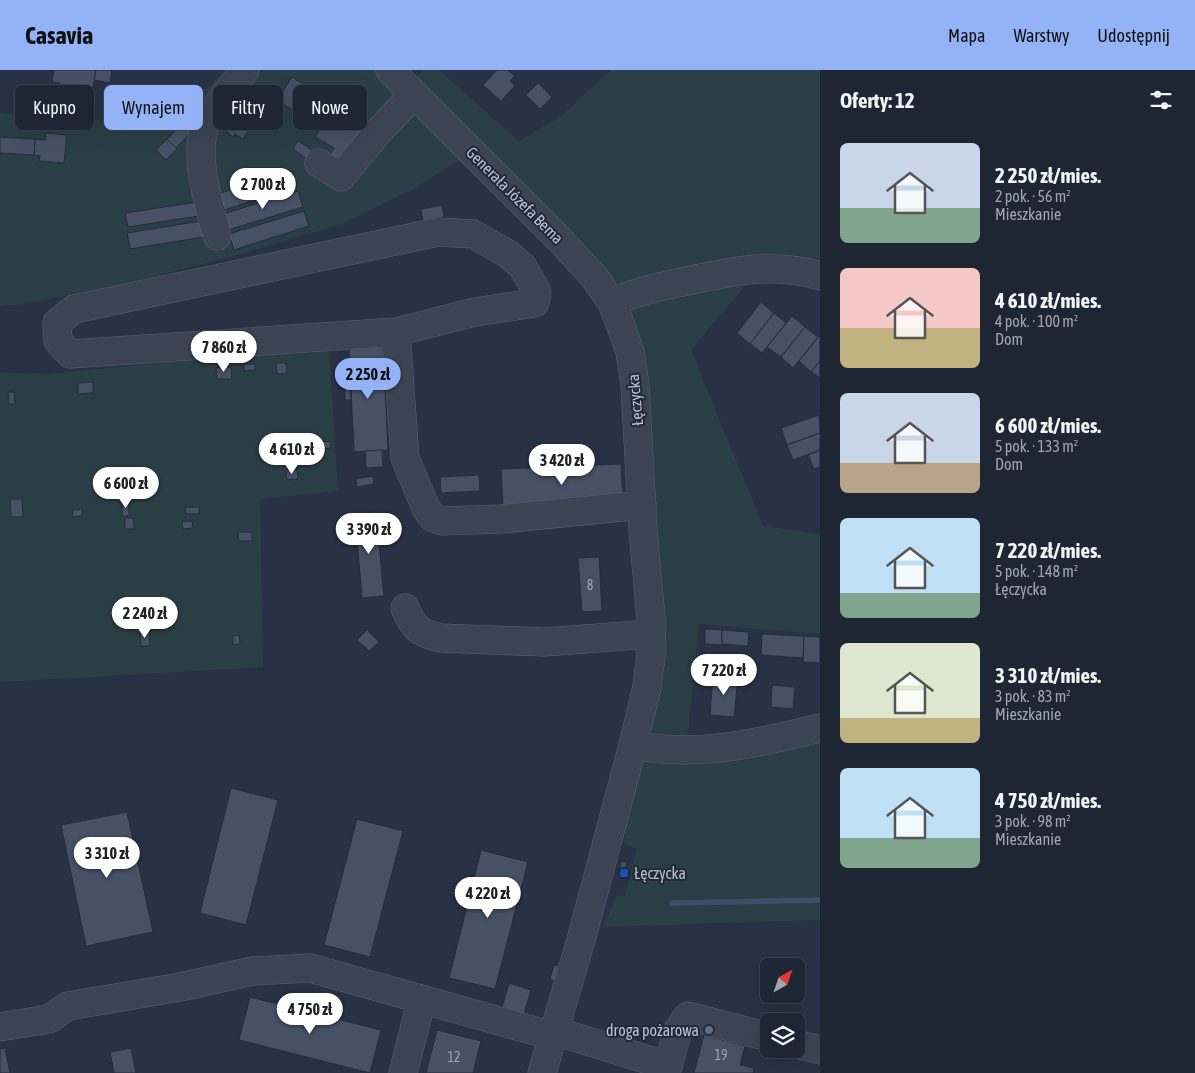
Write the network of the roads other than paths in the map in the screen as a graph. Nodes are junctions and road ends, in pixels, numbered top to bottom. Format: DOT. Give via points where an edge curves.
graph roads {
  1 [pos="245,70"];
  2 [pos="390,70"];
  3 [pos="414,94"];
  4 [pos="319,163"];
  5 [pos="217,236"];
  6 [pos="820,276"];
  7 [pos="612,303"];
  8 [pos="396,332"];
  9 [pos="642,505"];
  10 [pos="405,608"];
  11 [pos="651,634"];
  12 [pos="820,728"];
  13 [pos="633,745"];
  14 [pos="422,999"];
  15 [pos="0,1027"];
  16 [pos="760,1035"];
  17 [pos="805,1046"];
  18 [pos="820,1050"];
  19 [pos="549,1054"];
  20 [pos="667,1069"];
  21 [pos="403,1073"];
  1 -- 5 [label="street" via="208,119 200,138 201,161"];
  2 -- 3 [label="street, Generała Józefa Bema"];
  3 -- 4 [label="street" via="341,177"];
  3 -- 7 [label="street, Generała Józefa Bema" via="559,239 595,278"];
  6 -- 7 [label="street" via="788,270 734,270 660,287"];
  7 -- 9 [label="street, Łęczycka" via="630,352 636,385"];
  8 -- 8 [label="street" via="475,312 535,304 537,292 523,267 508,254 473,234 438,232 74,309 57,323 58,341 70,354"];
  8 -- 9 [label="street" via="405,458 432,517 442,521 502,519"];
  9 -- 11 [label="street, Łęczycka"];
  10 -- 11 [label="street" via="412,624 425,634 440,638 544,642"];
  11 -- 13 [label="street, Łęczycka" via="647,687"];
  12 -- 13 [label="street" via="716,749 666,750"];
  13 -- 19 [label="street, Łęczycka"];
  14 -- 15 [label="street" via="310,968 253,971 68,1006 49,1019"];
  14 -- 19 [label="street"];
  14 -- 21 [label="street"];
  16 -- 20 [label="street" via="688,1016 678,1030"];
  17 -- 18 [label="street"];
  19 -- 20 [label="street"];
}
